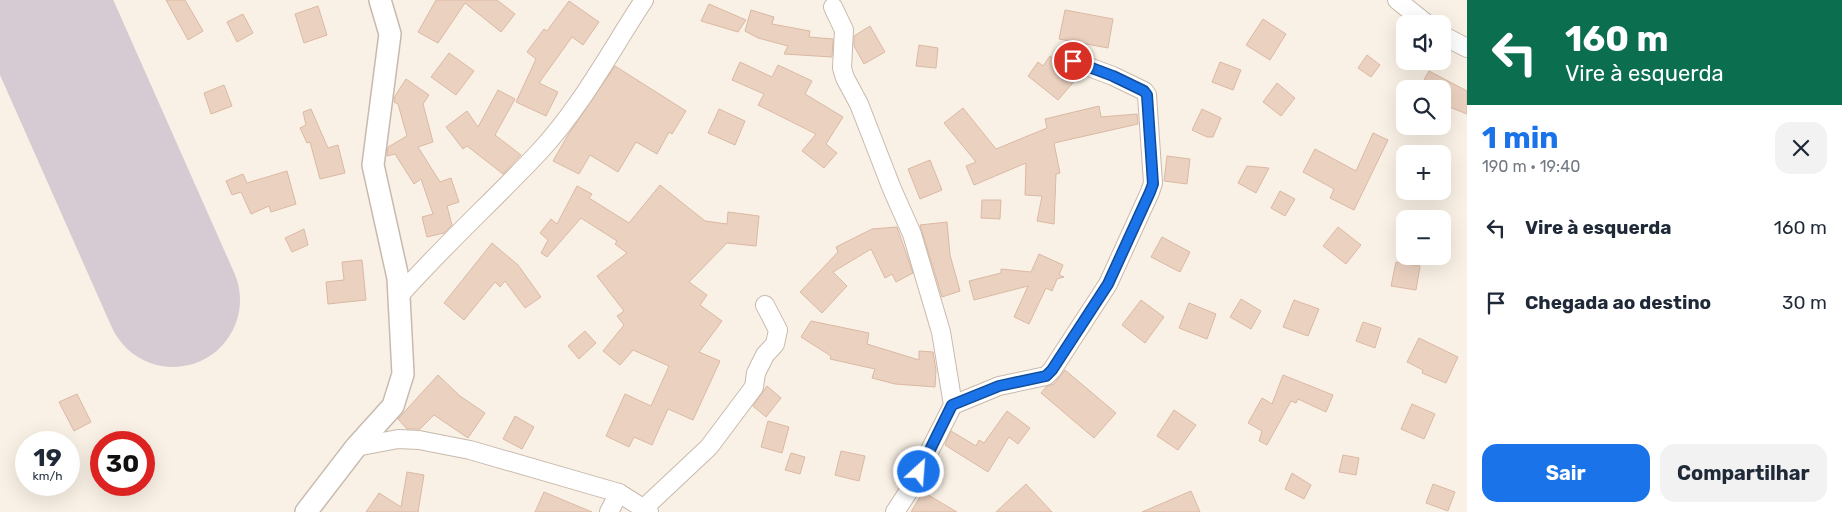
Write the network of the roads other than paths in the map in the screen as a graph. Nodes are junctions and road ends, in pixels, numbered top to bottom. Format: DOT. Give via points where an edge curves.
graph roads {
  1 [pos="380,0"];
  2 [pos="644,0"];
  3 [pos="1398,0"];
  4 [pos="833,7"];
  5 [pos="1416,15"];
  6 [pos="1451,40"];
  7 [pos="1467,48"];
  8 [pos="1073,61"];
  9 [pos="399,296"];
  10 [pos="765,305"];
  11 [pos="952,405"];
  12 [pos="356,447"];
  13 [pos="619,493"];
  14 [pos="646,510"];
  15 [pos="306,512"];
  16 [pos="609,512"];
  17 [pos="896,512"];
  1 -- 9 [label="street" via="390,34 373,165 398,278"];
  2 -- 9 [label="street" via="575,105 541,150 436,254"];
  3 -- 5 [label="street"];
  4 -- 11 [label="street" via="844,30 842,68 845,78 859,104 912,234 941,332"];
  6 -- 7 [label="street"];
  8 -- 11 [label="street" via="1113,76 1147,95 1153,184 1108,284 1052,370 1046,376 999,386"];
  9 -- 12 [label="street" via="403,374 393,406"];
  10 -- 14 [label="street" via="778,330 776,344 765,355 756,373 754,388 709,447"];
  11 -- 17 [label="street"];
  12 -- 13 [label="street" via="398,439 419,440 470,450"];
  12 -- 15 [label="street"];
  13 -- 14 [label="street"];
  13 -- 16 [label="street"];
}
